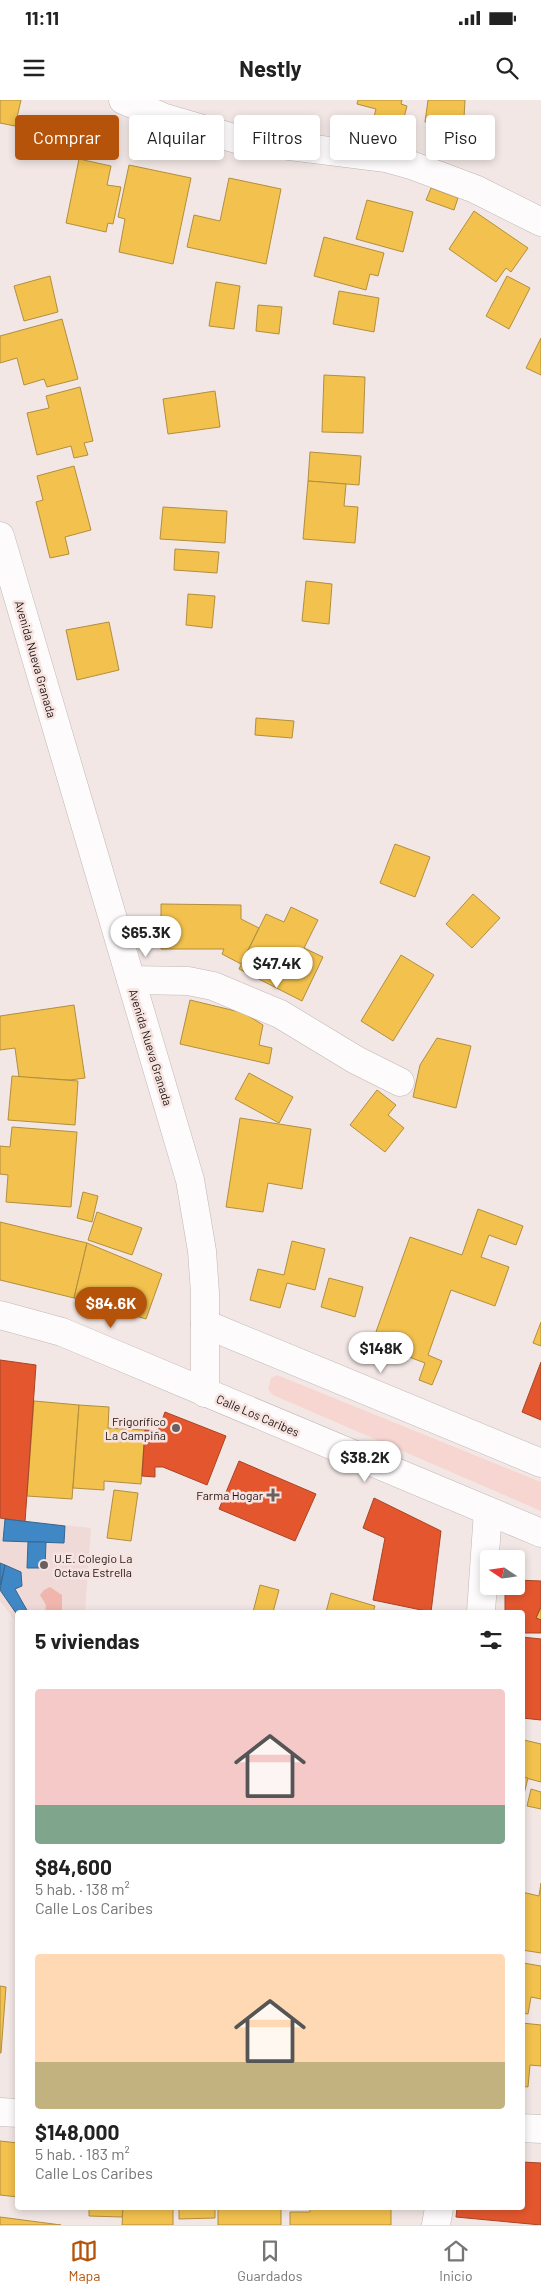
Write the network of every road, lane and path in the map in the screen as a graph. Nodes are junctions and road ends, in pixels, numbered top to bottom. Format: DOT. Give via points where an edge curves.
graph roads {
  1 [pos="124,100"];
  2 [pos="541,222"];
  3 [pos="0,536"];
  4 [pos="131,980"];
  5 [pos="400,1082"];
  6 [pos="0,1315"];
  7 [pos="205,1324"];
  8 [pos="205,1393"];
  9 [pos="541,1463"];
  10 [pos="488,1511"];
  11 [pos="541,1533"];
  12 [pos="481,1610"];
  13 [pos="0,2112"];
  14 [pos="15,2112"];
  15 [pos="525,2128"];
  16 [pos="541,2129"];
  17 [pos="438,2210"];
  18 [pos="436,2225"];
  1 -- 2 [label="street" via="165,118 240,140 411,164 475,189"];
  3 -- 4 [label="street, Avenida Nueva Granada"];
  4 -- 5 [label="street" via="188,981 213,986 280,1014 356,1060"];
  4 -- 7 [label="street, Avenida Nueva Granada" via="190,1180 202,1252"];
  6 -- 8 [label="street, Calle Los Caribes" via="62,1332"];
  7 -- 8 [label="street, Avenida Nueva Granada"];
  7 -- 9 [label="street"];
  8 -- 10 [label="street, Calle Los Caribes"];
  10 -- 11 [label="street, Calle Los Caribes"];
  10 -- 12 [label="street"];
  13 -- 14 [label="street"];
  15 -- 16 [label="street"];
  17 -- 18 [label="street"];
}
